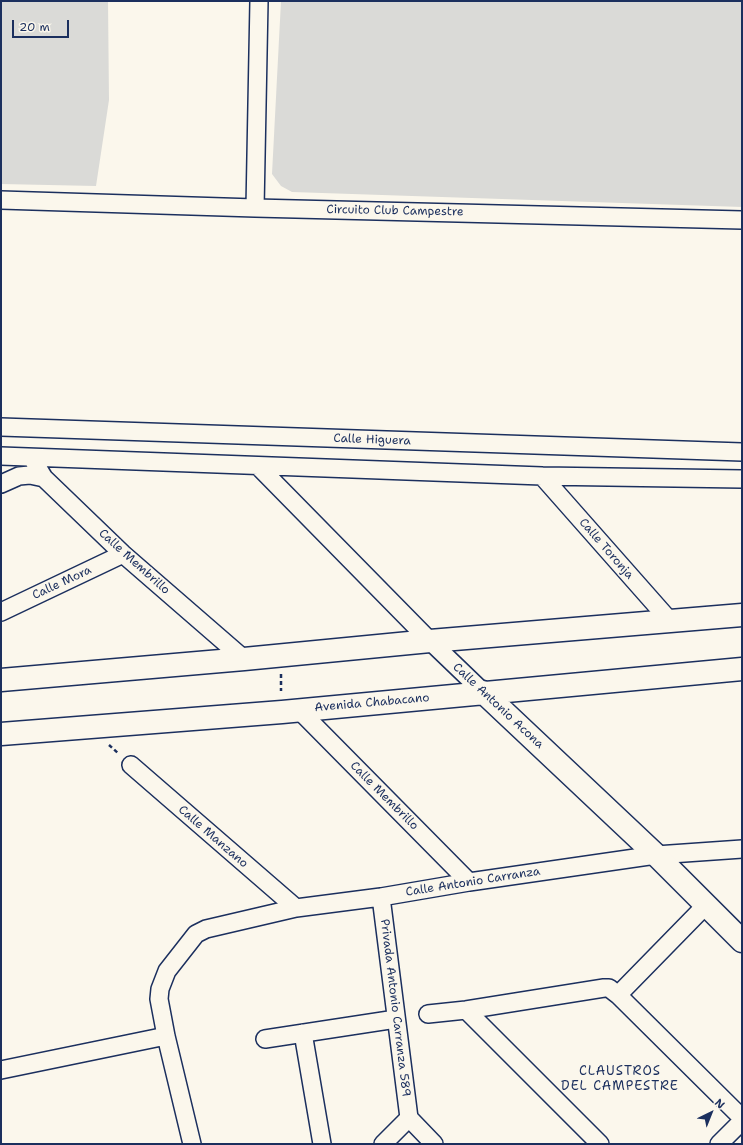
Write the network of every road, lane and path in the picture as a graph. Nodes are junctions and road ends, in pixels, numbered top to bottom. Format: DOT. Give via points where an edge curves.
graph roads {
  1 [pos="260,1"];
  2 [pos="1,200"];
  3 [pos="255,208"];
  4 [pos="742,220"];
  5 [pos="1,428"];
  6 [pos="742,452"];
  7 [pos="1,456"];
  8 [pos="32,458"];
  9 [pos="258,466"];
  10 [pos="542,476"];
  11 [pos="44,478"];
  12 [pos="742,479"];
  13 [pos="1,484"];
  14 [pos="123,554"];
  15 [pos="1,612"];
  16 [pos="742,615"];
  17 [pos="670,621"];
  18 [pos="430,641"];
  19 [pos="281,656"];
  20 [pos="244,659"];
  21 [pos="739,672"];
  22 [pos="1,680"];
  23 [pos="483,692"];
  24 [pos="291,711"];
  25 [pos="1,734"];
  26 [pos="131,765"];
  27 [pos="742,849"];
  28 [pos="656,855"];
  29 [pos="469,882"];
  30 [pos="381,897"];
  31 [pos="706,905"];
  32 [pos="296,908"];
  33 [pos="742,941"];
  34 [pos="618,995"];
  35 [pos="466,1010"];
  36 [pos="428,1014"];
  37 [pos="396,1019"];
  38 [pos="303,1034"];
  39 [pos="166,1036"];
  40 [pos="265,1039"];
  41 [pos="1,1070"];
  42 [pos="408,1118"];
  43 [pos="742,1119"];
  44 [pos="192,1144"];
  45 [pos="322,1144"];
  46 [pos="383,1144"];
  47 [pos="434,1144"];
  48 [pos="600,1144"];
  49 [pos="719,1144"];
  1 -- 3 [label="street"];
  2 -- 3 [label="street, Circuito Club Campestre"];
  3 -- 4 [label="street, Circuito Club Campestre"];
  5 -- 6 [label="street, Calle Higuera"];
  7 -- 8 [label="street"];
  8 -- 9 [label="street"];
  8 -- 11 [label="street, Calle Membrillo"];
  9 -- 10 [label="street"];
  9 -- 18 [label="street, Calle Antonio Acona"];
  10 -- 12 [label="street"];
  10 -- 17 [label="street, Calle Toronja"];
  11 -- 13 [label="street" via="19,476"];
  11 -- 14 [label="street, Calle Membrillo"];
  14 -- 15 [label="street, Calle Mora"];
  14 -- 20 [label="street, Calle Membrillo"];
  16 -- 17 [label="main road"];
  17 -- 18 [label="main road"];
  18 -- 19 [label="main road"];
  18 -- 23 [label="street, Calle Antonio Acona"];
  19 -- 20 [label="main road"];
  19 -- 24 [label="path"];
  20 -- 22 [label="main road"];
  21 -- 23 [label="main road, Avenida Chabacano"];
  23 -- 24 [label="main road, Avenida Chabacano"];
  23 -- 28 [label="main road, Calle Antonio Acona"];
  24 -- 25 [label="main road, Avenida Chabacano"];
  24 -- 29 [label="street, Calle Membrillo"];
  26 -- 32 [label="street, Calle Manzano"];
  27 -- 28 [label="street, Calle Antonio Carranza"];
  28 -- 29 [label="street, Calle Antonio Carranza"];
  28 -- 31 [label="main road, Calle Antonio Acona"];
  29 -- 30 [label="street, Calle Antonio Carranza"];
  30 -- 32 [label="street, Calle Antonio Carranza"];
  30 -- 37 [label="street, Privada Antonio Carranza 589"];
  31 -- 33 [label="main road, Calle Antonio Acona"];
  31 -- 34 [label="street"];
  32 -- 39 [label="street, Calle Antonio Carranza" via="206,929 196,934 167,971 160,989 159,999"];
  34 -- 35 [label="street" via="613,990 604,988"];
  34 -- 43 [label="street"];
  35 -- 36 [label="street"];
  35 -- 48 [label="street"];
  37 -- 38 [label="street"];
  37 -- 42 [label="street, Privada Antonio Carranza 589"];
  38 -- 40 [label="street"];
  38 -- 45 [label="street"];
  39 -- 41 [label="street"];
  39 -- 44 [label="street"];
  42 -- 46 [label="street"];
  42 -- 47 [label="street"];
  43 -- 49 [label="street"];
}
